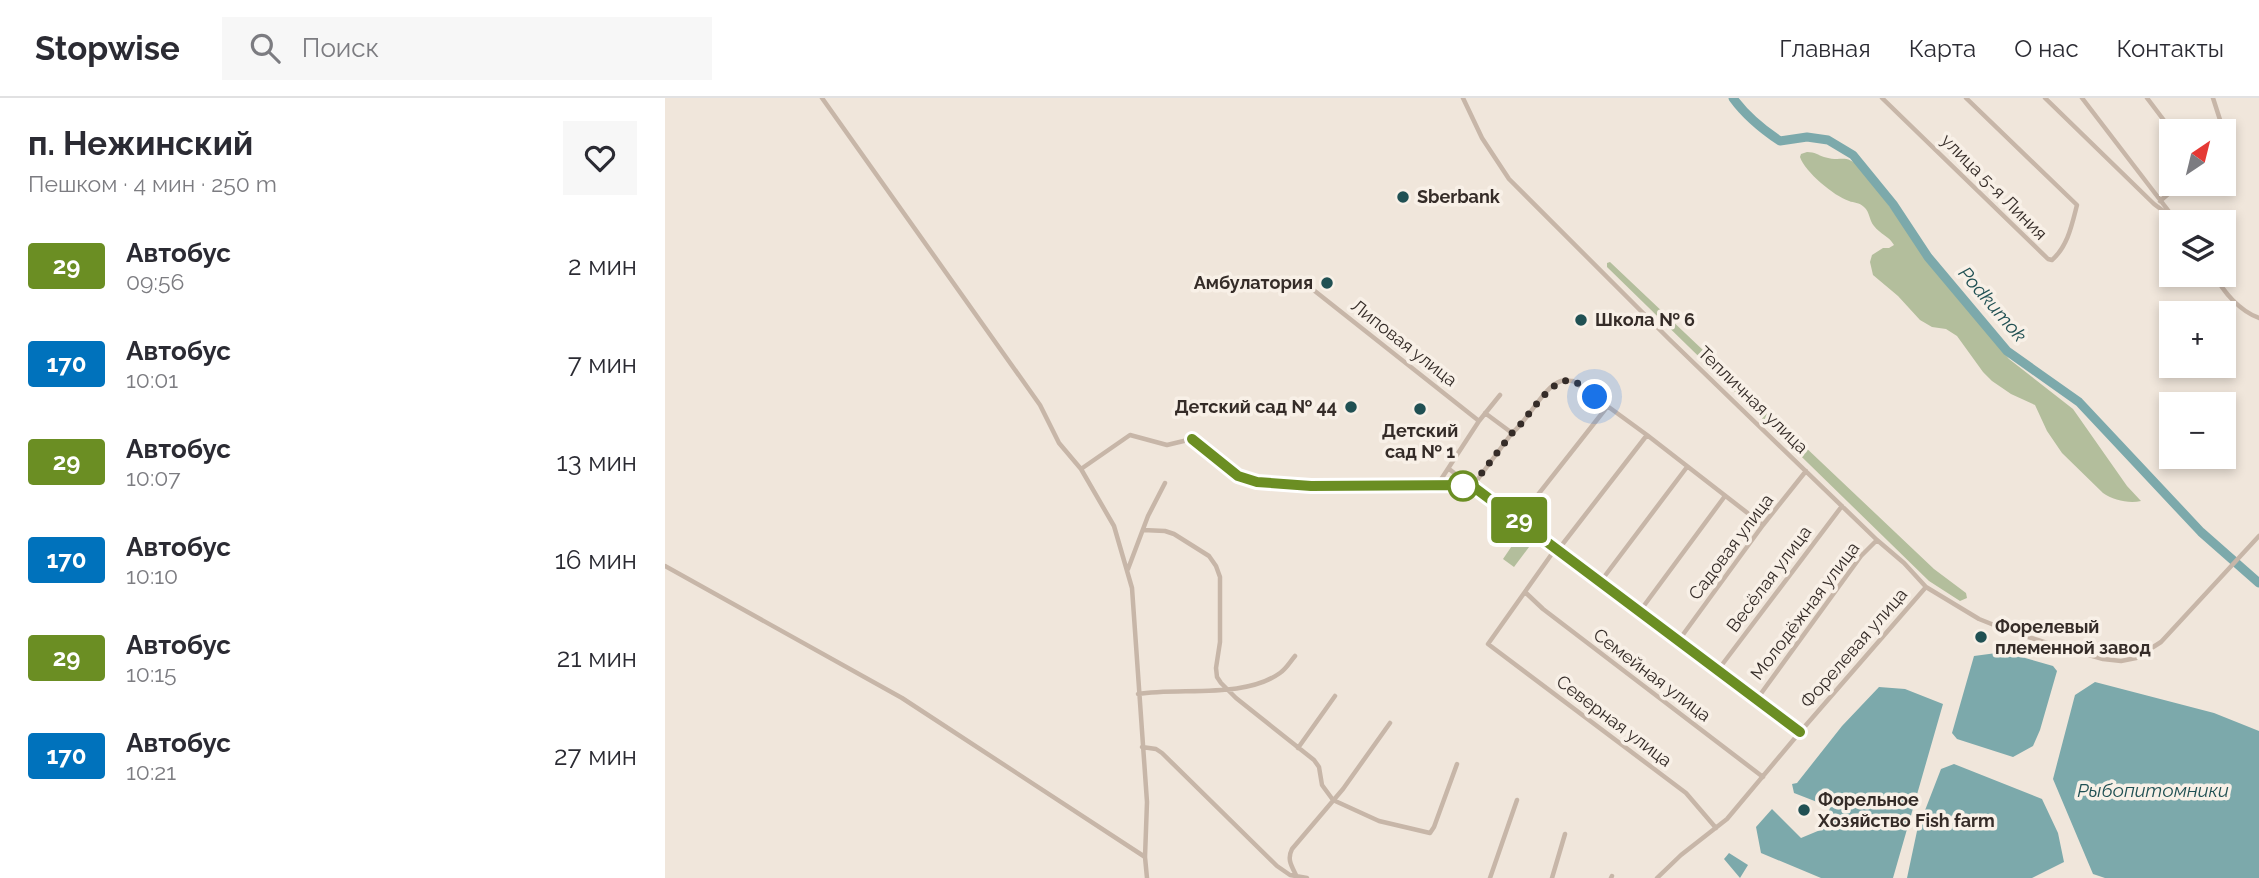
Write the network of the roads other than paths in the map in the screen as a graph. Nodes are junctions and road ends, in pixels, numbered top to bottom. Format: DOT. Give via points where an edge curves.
graph roads {
  1 [pos="823,98"];
  2 [pos="1463,98"];
  3 [pos="1882,98"];
  4 [pos="1966,98"];
  5 [pos="2045,98"];
  6 [pos="2082,98"];
  7 [pos="2147,98"];
  8 [pos="2213,99"];
  9 [pos="2163,119"];
  10 [pos="2220,119"];
  11 [pos="2166,196"];
  12 [pos="2160,201"];
  13 [pos="2162,210"];
  14 [pos="2166,210"];
  15 [pos="2224,287"];
  16 [pos="1311,288"];
  17 [pos="2259,318"];
  18 [pos="1500,394"];
  19 [pos="1607,407"];
  20 [pos="1485,413"];
  21 [pos="1479,421"];
  22 [pos="1512,433"];
  23 [pos="1647,435"];
  24 [pos="1687,467"];
  25 [pos="1081,469"];
  26 [pos="1449,469"];
  27 [pos="1806,471"];
  28 [pos="1165,483"];
  29 [pos="1438,485"];
  30 [pos="1472,486"];
  31 [pos="1725,496"];
  32 [pos="1842,506"];
  33 [pos="1518,520"];
  34 [pos="1763,524"];
  35 [pos="1143,530"];
  36 [pos="2259,536"];
  37 [pos="1877,540"];
  38 [pos="1557,549"];
  39 [pos="665,566"];
  40 [pos="1128,570"];
  41 [pos="1601,581"];
  42 [pos="1926,587"];
  43 [pos="1525,592"];
  44 [pos="1640,611"];
  45 [pos="1679,640"];
  46 [pos="1295,656"];
  47 [pos="1718,670"];
  48 [pos="1227,689"];
  49 [pos="1138,694"];
  50 [pos="1335,696"];
  51 [pos="1757,699"];
  52 [pos="1390,723"];
  53 [pos="1800,732"];
  54 [pos="1142,747"];
  55 [pos="1298,748"];
  56 [pos="1457,764"];
  57 [pos="1763,777"];
  58 [pos="1333,800"];
  59 [pos="1517,800"];
  60 [pos="1716,828"];
  61 [pos="1565,834"];
  62 [pos="1145,857"];
  63 [pos="1297,876"];
  64 [pos="1147,878"];
  65 [pos="1307,878"];
  66 [pos="1490,878"];
  67 [pos="1552,878"];
  68 [pos="1657,878"];
  1 -- 25 [label="street"];
  2 -- 27 [label="street, Тепличная улица" via="1509,178"];
  3 -- 4 [label="street, улица 5-я Линия" via="2052,260 2069,236 2077,205"];
  5 -- 13 [label="street"];
  6 -- 12 [label="street"];
  7 -- 9 [label="street"];
  8 -- 10 [label="street"];
  11 -- 12 [label="street"];
  12 -- 14 [label="street"];
  15 -- 17 [label="street" via="2236,304"];
  16 -- 21 [label="street, Липовая улица"];
  18 -- 20 [label="street"];
  19 -- 22 [label="street" via="1573,381 1561,381"];
  19 -- 23 [label="street"];
  19 -- 33 [label="street"];
  20 -- 21 [label="street"];
  20 -- 22 [label="street"];
  21 -- 26 [label="street"];
  22 -- 30 [label="street"];
  23 -- 24 [label="street"];
  23 -- 38 [label="street"];
  24 -- 31 [label="street"];
  24 -- 41 [label="street"];
  25 -- 29 [label="street" via="1131,435 1167,445 1192,439 1238,476 1257,482"];
  25 -- 40 [label="street" via="1114,526"];
  26 -- 29 [label="street"];
  26 -- 30 [label="street"];
  27 -- 32 [label="street, Тепличная улица"];
  27 -- 34 [label="street, Садовая улица"];
  28 -- 35 [label="street"];
  29 -- 30 [label="street"];
  30 -- 33 [label="street"];
  31 -- 34 [label="street"];
  31 -- 44 [label="street"];
  32 -- 37 [label="street, Тепличная улица"];
  32 -- 47 [label="street, Весёлая улица"];
  33 -- 38 [label="street"];
  34 -- 45 [label="street, Садовая улица"];
  35 -- 40 [label="street"];
  35 -- 48 [label="street" via="1174,534 1216,566 1220,577 1216,668"];
  36 -- 42 [label="street, Тепличная улица" via="2161,642 2136,659 2085,654 2004,629"];
  37 -- 42 [label="street, Тепличная улица"];
  37 -- 51 [label="street, Молодёжная улица"];
  38 -- 41 [label="street"];
  38 -- 43 [label="street"];
  39 -- 62 [label="street" via="902,698"];
  40 -- 49 [label="street"];
  41 -- 44 [label="street"];
  42 -- 53 [label="street, Форелевая улица"];
  43 -- 57 [label="street, Семейная улица"];
  43 -- 60 [label="street, Северная улица" via="1489,644 1686,793"];
  44 -- 45 [label="street"];
  45 -- 47 [label="street"];
  46 -- 48 [label="street" via="1274,677"];
  47 -- 51 [label="street"];
  48 -- 49 [label="street"];
  48 -- 55 [label="street"];
  49 -- 54 [label="street"];
  50 -- 55 [label="street"];
  51 -- 53 [label="street"];
  52 -- 58 [label="street"];
  53 -- 57 [label="street, Форелевая улица"];
  54 -- 62 [label="street" via="1148,824"];
  54 -- 63 [label="street" via="1162,753 1283,872"];
  55 -- 58 [label="street" via="1319,766 1322,785"];
  56 -- 58 [label="street" via="1430,833 1379,821"];
  57 -- 60 [label="street, Форелевая улица"];
  58 -- 63 [label="street" via="1288,856"];
  59 -- 66 [label="street"];
  60 -- 68 [label="street, Форелевая улица"];
  61 -- 67 [label="street"];
  62 -- 64 [label="street"];
  63 -- 65 [label="street"];
}
